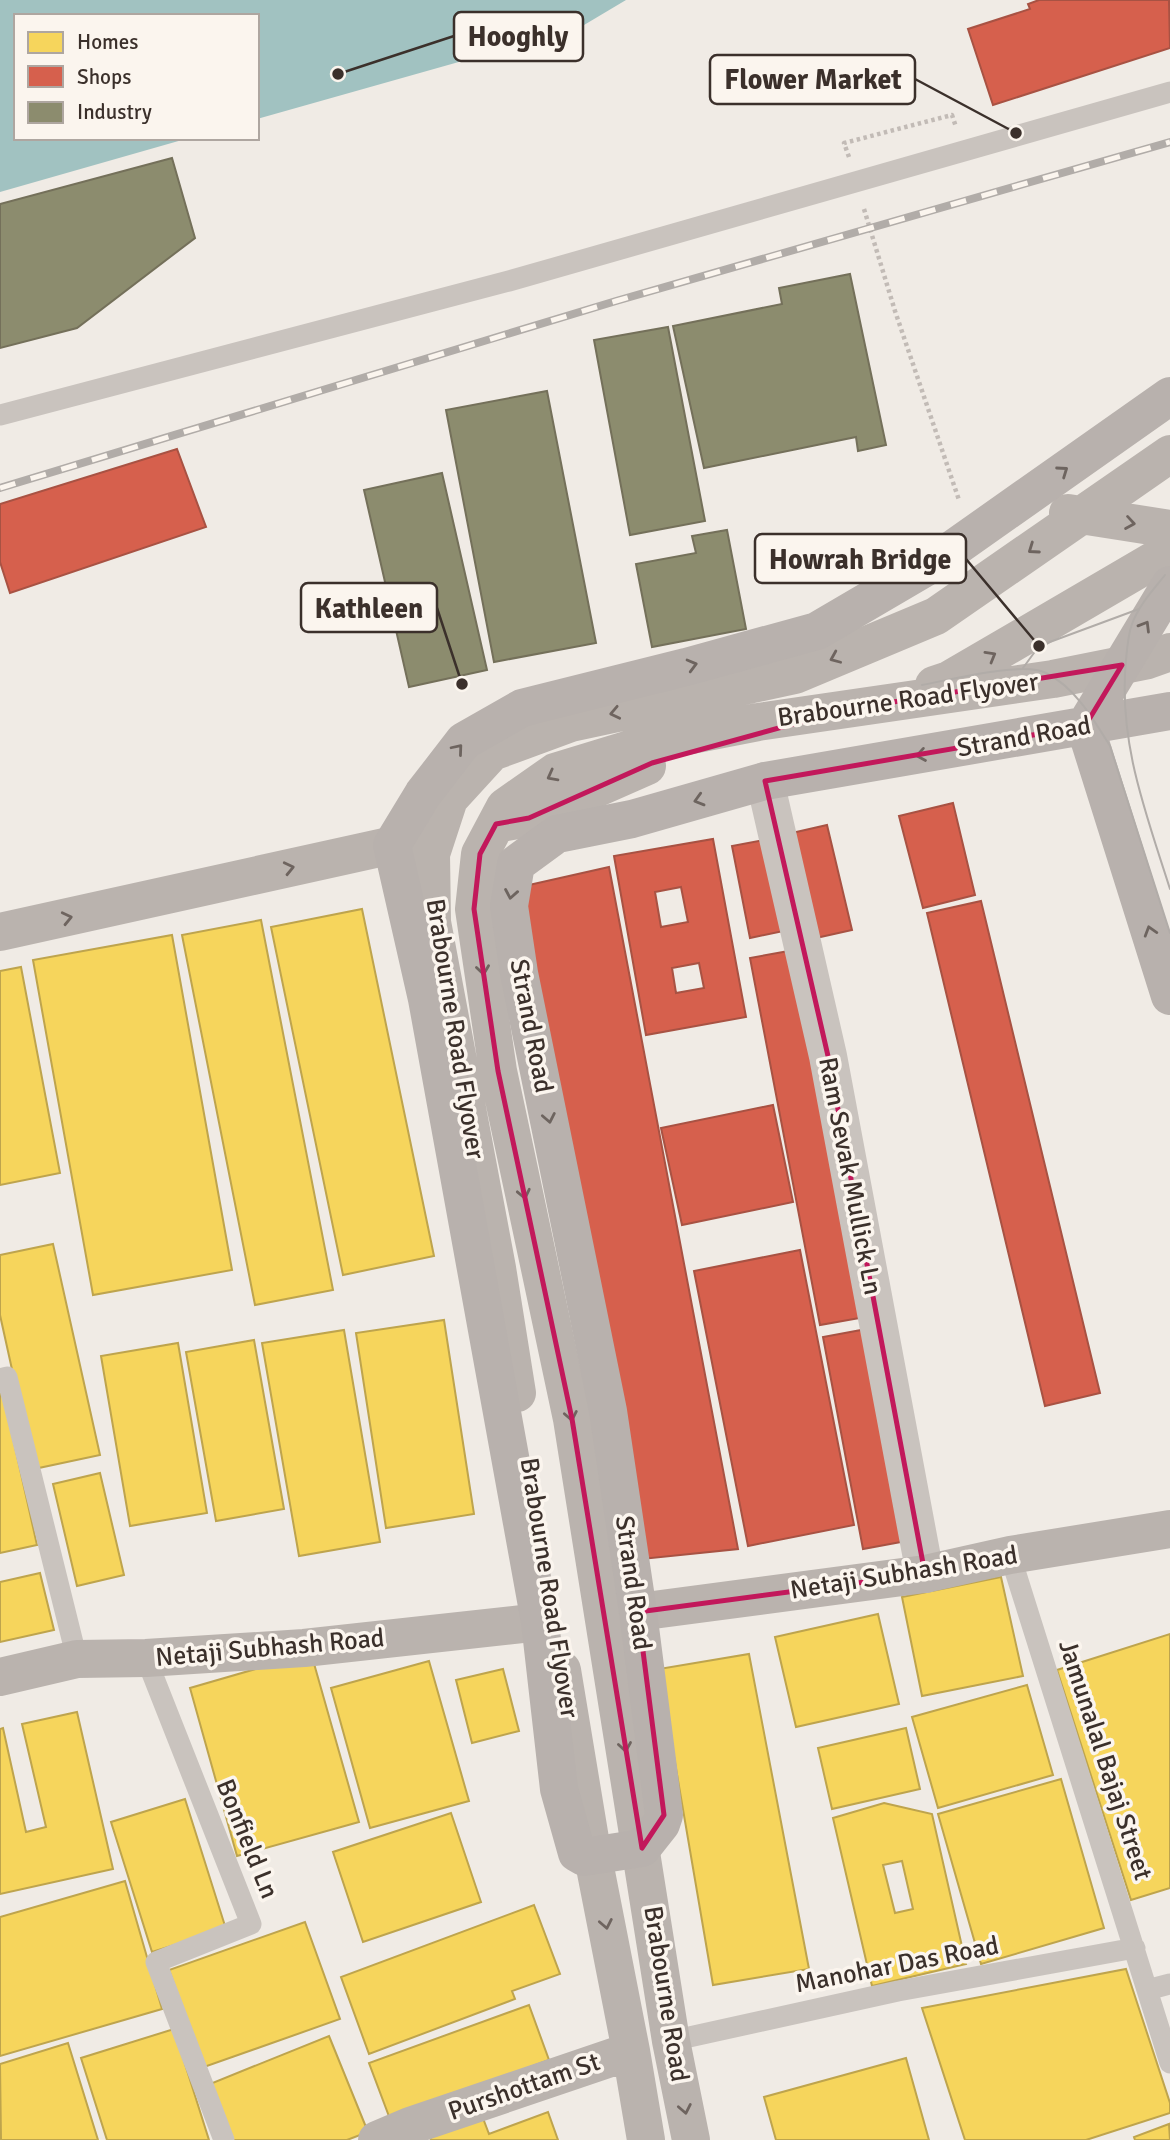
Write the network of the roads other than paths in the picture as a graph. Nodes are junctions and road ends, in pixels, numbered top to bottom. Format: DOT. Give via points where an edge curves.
graph roads {
  1 [pos="1170,92"];
  2 [pos="1170,396"];
  3 [pos="0,415"];
  4 [pos="1170,454"];
  5 [pos="1014,505"];
  6 [pos="1170,529"];
  7 [pos="1170,551"];
  8 [pos="1170,584"];
  9 [pos="1170,652"];
  10 [pos="1170,711"];
  11 [pos="1085,726"];
  12 [pos="765,781"];
  13 [pos="392,845"];
  14 [pos="0,932"];
  15 [pos="1170,996"];
  16 [pos="0,1379"];
  17 [pos="1170,1528"];
  18 [pos="1010,1555"];
  19 [pos="925,1574"];
  20 [pos="638,1612"];
  21 [pos="540,1622"];
  22 [pos="146,1658"];
  23 [pos="77,1659"];
  24 [pos="0,1677"];
  25 [pos="642,1848"];
  26 [pos="593,1857"];
  27 [pos="1135,1948"];
  28 [pos="1170,1984"];
  29 [pos="1147,1990"];
  30 [pos="671,2041"];
  31 [pos="631,2051"];
  32 [pos="1170,2063"];
  33 [pos="401,2135"];
  34 [pos="224,2140"];
  35 [pos="646,2140"];
  36 [pos="691,2140"];
  1 -- 3 [label="lane" via="523,278"];
  5 -- 2 [label="main road, one-way"];
  4 -- 26 [label="main road, Brabourne Road Flyover, one-way" via="936,616 795,675 571,723 492,752 449,799 431,854 432,922 497,1268"];
  5 -- 6 [label="main road, one-way"];
  13 -- 5 [label="main road, one-way" via="423,794 464,741 522,708 817,631 933,563"];
  13 -- 7 [label="main road, one-way" via="529,818 652,763 949,680"];
  11 -- 8 [label="main road, one-way"];
  9 -- 25 [label="main road, Brabourne Road Flyover, one-way" via="1053,679 758,722 650,743 555,772 505,807 480,855 474,909 498,1071 572,1419"];
  10 -- 11 [label="main road, Strand Road"];
  11 -- 12 [label="main road, Strand Road, one-way"];
  15 -- 11 [label="main road, one-way"];
  12 -- 19 [label="street, Ram Sevak Mullick Ln" via="828,1056"];
  12 -- 20 [label="main road, Strand Road, one-way" via="632,819 556,834 516,864 509,906 608,1411"];
  14 -- 13 [label="main road, one-way"];
  13 -- 21 [label="main road" via="427,999"];
  16 -- 23 [label="lane" via="7,1377"];
  17 -- 18 [label="main road, Netaji Subhash Road"];
  18 -- 19 [label="main road, Netaji Subhash Road"];
  18 -- 27 [label="lane, Jamunalal Bajaj Street"];
  19 -- 20 [label="main road, Netaji Subhash Road"];
  20 -- 25 [label="main road, Strand Road" via="664,1815"];
  21 -- 22 [label="main road, Netaji Subhash Road" via="304,1648"];
  21 -- 26 [label="main road" via="559,1789 577,1853"];
  22 -- 23 [label="main road, Netaji Subhash Road"];
  22 -- 34 [label="lane, Bonfield Ln" via="251,1924 156,1962"];
  23 -- 24 [label="main road, Netaji Subhash Road"];
  25 -- 26 [label="main road"];
  25 -- 30 [label="main road, Brabourne Road"];
  26 -- 31 [label="main road, Brabourne Road, one-way"];
  27 -- 29 [label="lane, Jamunalal Bajaj Street"];
  27 -- 30 [label="lane, Manohar Das Road" via="898,1991"];
  28 -- 29 [label="lane"];
  29 -- 32 [label="lane, Jamunalal Bajaj Street"];
  30 -- 36 [label="main road, Brabourne Road, one-way"];
  31 -- 33 [label="main road, Purshottam St"];
  31 -- 35 [label="main road, Brabourne Road"];
}
